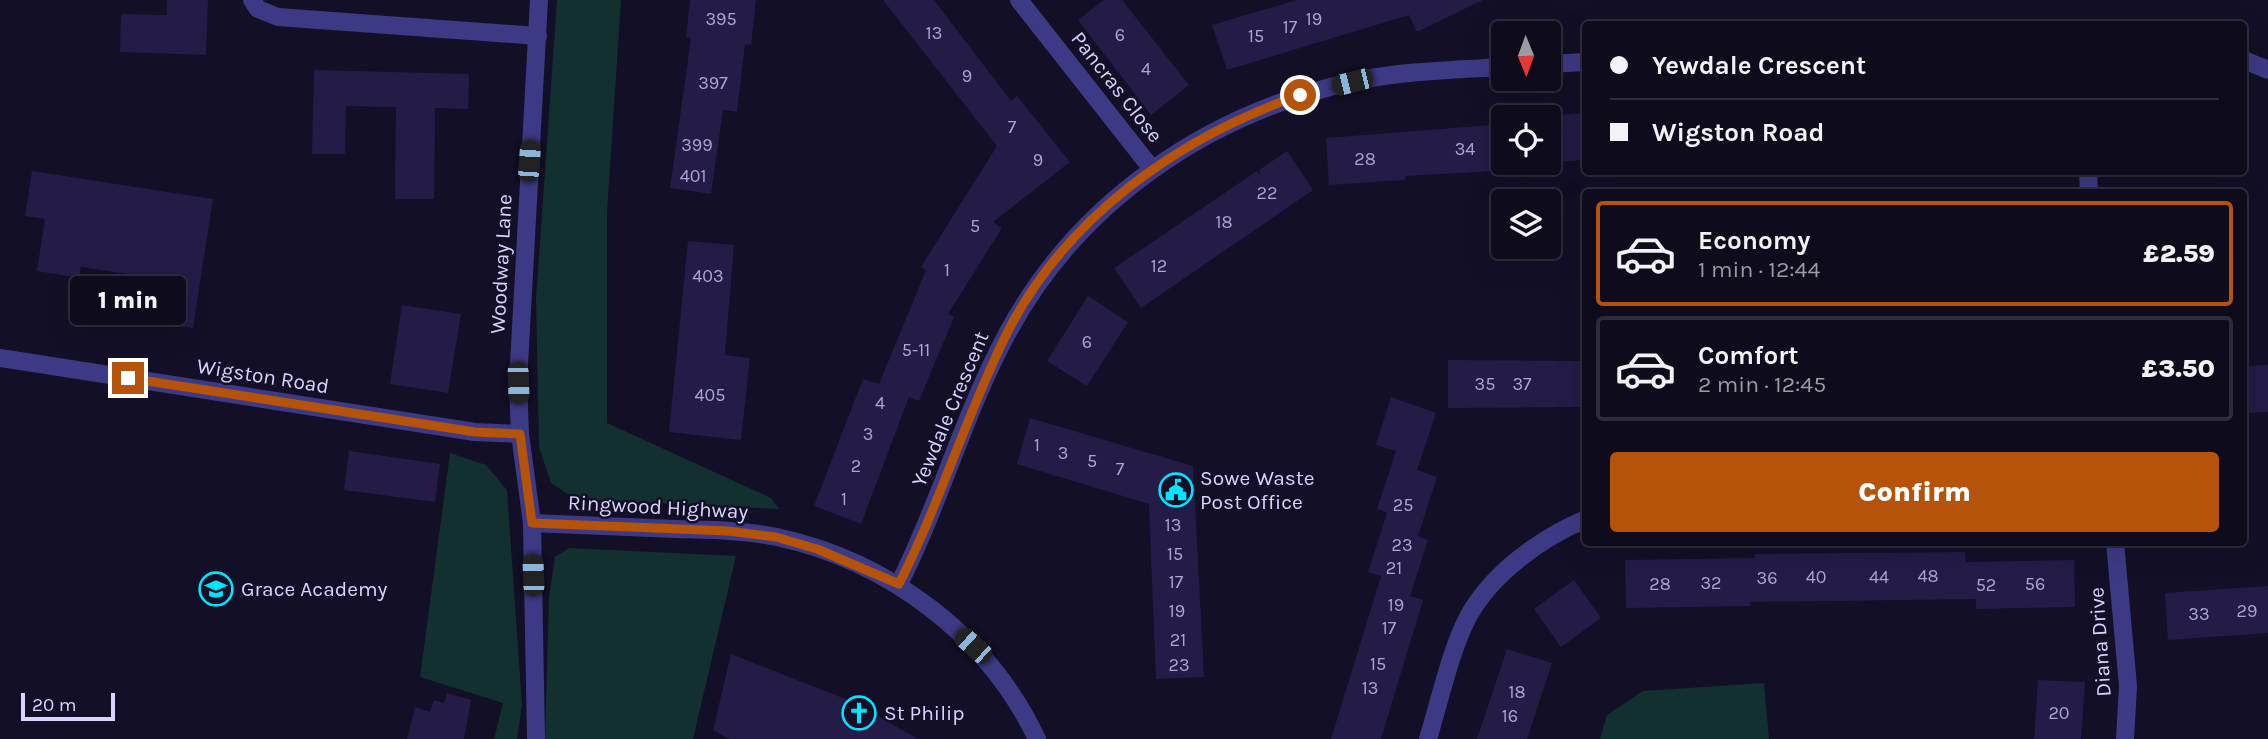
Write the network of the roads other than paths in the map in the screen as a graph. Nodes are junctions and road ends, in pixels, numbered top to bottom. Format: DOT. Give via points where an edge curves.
graph roads {
  1 [pos="252,0"];
  2 [pos="539,0"];
  3 [pos="1019,0"];
  4 [pos="538,36"];
  5 [pos="2247,61"];
  6 [pos="1582,62"];
  7 [pos="1561,63"];
  8 [pos="1491,68"];
  9 [pos="2268,70"];
  10 [pos="1152,169"];
  11 [pos="0,358"];
  12 [pos="520,434"];
  13 [pos="1582,521"];
  14 [pos="532,523"];
  15 [pos="2115,546"];
  16 [pos="899,584"];
  17 [pos="536,739"];
  18 [pos="1037,739"];
  19 [pos="1428,739"];
  20 [pos="2125,739"];
  1 -- 4 [label="street" via="258,9 278,17"];
  2 -- 4 [label="street, Woodway Lane"];
  3 -- 10 [label="street, Pancras Close"];
  4 -- 12 [label="street, Woodway Lane" via="524,235"];
  5 -- 9 [label="street"];
  6 -- 7 [label="street"];
  8 -- 10 [label="street, Yewdale Crescent" via="1399,74 1300,95 1225,125"];
  10 -- 16 [label="street, Yewdale Crescent" via="1082,229 1045,271 1008,332"];
  11 -- 12 [label="street, Wigston Road" via="475,432"];
  12 -- 14 [label="street, Woodway Lane"];
  13 -- 19 [label="street" via="1549,537 1512,565 1468,617"];
  14 -- 16 [label="street, Ringwood Highway" via="776,537"];
  14 -- 17 [label="street, Woodway Lane"];
  15 -- 20 [label="street, Diana Drive" via="2128,687"];
  16 -- 18 [label="street, Ringwood Highway" via="998,673"];
}
